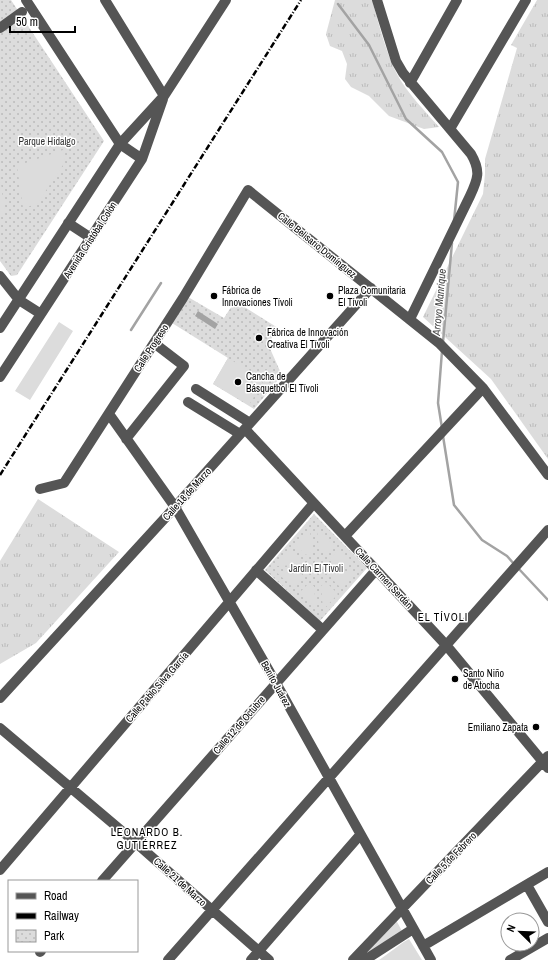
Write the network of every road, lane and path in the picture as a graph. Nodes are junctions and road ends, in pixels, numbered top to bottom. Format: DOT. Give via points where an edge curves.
graph roads {
  1 [pos="105,0"];
  2 [pos="377,0"];
  3 [pos="456,0"];
  4 [pos="526,0"];
  5 [pos="28,1"];
  6 [pos="224,1"];
  7 [pos="22,12"];
  8 [pos="0,28"];
  9 [pos="410,83"];
  10 [pos="164,96"];
  11 [pos="450,129"];
  12 [pos="120,144"];
  13 [pos="142,159"];
  14 [pos="248,190"];
  15 [pos="68,223"];
  16 [pos="91,238"];
  17 [pos="0,276"];
  18 [pos="371,288"];
  19 [pos="19,300"];
  20 [pos="41,314"];
  21 [pos="410,319"];
  22 [pos="0,328"];
  23 [pos="154,343"];
  24 [pos="0,377"];
  25 [pos="483,388"];
  26 [pos="109,414"];
  27 [pos="245,429"];
  28 [pos="126,439"];
  29 [pos="548,475"];
  30 [pos="40,489"];
  31 [pos="314,503"];
  32 [pos="175,508"];
  33 [pos="548,530"];
  34 [pos="345,536"];
  35 [pos="256,570"];
  36 [pos="376,570"];
  37 [pos="229,602"];
  38 [pos="323,630"];
  39 [pos="446,645"];
  40 [pos="276,683"];
  41 [pos="0,698"];
  42 [pos="0,728"];
  43 [pos="546,762"];
  44 [pos="328,778"];
  45 [pos="71,787"];
  46 [pos="360,835"];
  47 [pos="136,843"];
  48 [pos="0,870"];
  49 [pos="548,872"];
  50 [pos="103,880"];
  51 [pos="527,885"];
  52 [pos="402,909"];
  53 [pos="212,910"];
  54 [pos="548,922"];
  55 [pos="413,929"];
  56 [pos="548,938"];
  57 [pos="423,946"];
  58 [pos="259,951"];
  59 [pos="168,960"];
  60 [pos="251,960"];
  61 [pos="268,960"];
  62 [pos="353,960"];
  63 [pos="365,960"];
  64 [pos="431,960"];
  65 [pos="510,960"];
  1 -- 10 [label="street"];
  2 -- 9 [label="street" via="396,61"];
  3 -- 9 [label="street"];
  4 -- 11 [label="street"];
  5 -- 12 [label="street"];
  6 -- 10 [label="street, Avenida Cristóbal Colón"];
  7 -- 8 [label="street"];
  9 -- 11 [label="street"];
  10 -- 12 [label="street, Avenida Cristóbal Colón"];
  10 -- 13 [label="street, Avenida Cristóbal Colón"];
  11 -- 21 [label="street" via="470,154 478,175"];
  12 -- 13 [label="street"];
  12 -- 15 [label="street, Avenida Cristóbal Colón"];
  13 -- 16 [label="street, Avenida Cristóbal Colón"];
  14 -- 18 [label="street, Calle Belisario Domínguez"];
  14 -- 23 [label="street, Calle Progreso"];
  15 -- 16 [label="street"];
  15 -- 19 [label="street, Avenida Cristóbal Colón"];
  16 -- 20 [label="street, Avenida Cristóbal Colón"];
  17 -- 19 [label="street"];
  18 -- 21 [label="street, Calle Belisario Domínguez"];
  18 -- 27 [label="street, Calle 18 de Marzo"];
  19 -- 20 [label="street"];
  19 -- 22 [label="street, Avenida Cristóbal Colón"];
  20 -- 24 [label="street, Avenida Cristóbal Colón"];
  21 -- 25 [label="street, Calle Belisario Domínguez" via="442,346"];
  23 -- 26 [label="street, Calle Progreso"];
  23 -- 28 [label="street" via="184,366"];
  25 -- 29 [label="street, Calle Belisario Domínguez"];
  25 -- 34 [label="street"];
  26 -- 28 [label="street, Benito Juárez"];
  26 -- 30 [label="street, Calle Progreso" via="64,483"];
  27 -- 27 [label="street" via="191,404 199,390"];
  27 -- 31 [label="street, Calle Carmen Serdán"];
  27 -- 32 [label="street, Calle 18 de Marzo"];
  28 -- 32 [label="street, Benito Juárez"];
  31 -- 34 [label="street, Calle Carmen Serdán"];
  31 -- 35 [label="street, Calle Pablo Silva García"];
  32 -- 37 [label="street, Benito Juárez"];
  32 -- 41 [label="street, Calle 18 de Marzo"];
  33 -- 39 [label="street"];
  34 -- 36 [label="street, Calle Carmen Serdán"];
  35 -- 37 [label="street, Calle Pablo Silva García"];
  35 -- 38 [label="street"];
  36 -- 38 [label="street, Calle 12 de Octubre"];
  36 -- 39 [label="street, Calle Carmen Serdán"];
  37 -- 40 [label="street, Benito Juárez"];
  37 -- 45 [label="street, Calle Pablo Silva García"];
  38 -- 40 [label="street, Calle 12 de Octubre"];
  39 -- 43 [label="street, Calle Carmen Serdán"];
  39 -- 44 [label="street"];
  40 -- 44 [label="street, Benito Juárez"];
  40 -- 47 [label="street, Calle 12 de Octubre"];
  42 -- 45 [label="street, Calle 21 de Marzo"];
  43 -- 52 [label="street, Calle 5 de Febrero"];
  44 -- 46 [label="street, Benito Juárez"];
  44 -- 53 [label="street"];
  45 -- 47 [label="street, Calle 21 de Marzo"];
  45 -- 48 [label="street, Calle Pablo Silva García"];
  46 -- 52 [label="street, Benito Juárez"];
  46 -- 58 [label="street"];
  47 -- 50 [label="street, Calle 12 de Octubre"];
  47 -- 53 [label="street, Calle 21 de Marzo"];
  49 -- 51 [label="street"];
  51 -- 54 [label="street"];
  51 -- 57 [label="street"];
  52 -- 55 [label="street, Benito Juárez"];
  52 -- 62 [label="street, Calle 5 de Febrero"];
  53 -- 58 [label="street, Calle 21 de Marzo"];
  53 -- 59 [label="street"];
  55 -- 57 [label="street, Benito Juárez"];
  55 -- 63 [label="street"];
  56 -- 65 [label="street"];
  57 -- 64 [label="street, Benito Juárez"];
  58 -- 60 [label="street"];
  58 -- 61 [label="street, Calle 21 de Marzo"];
}
